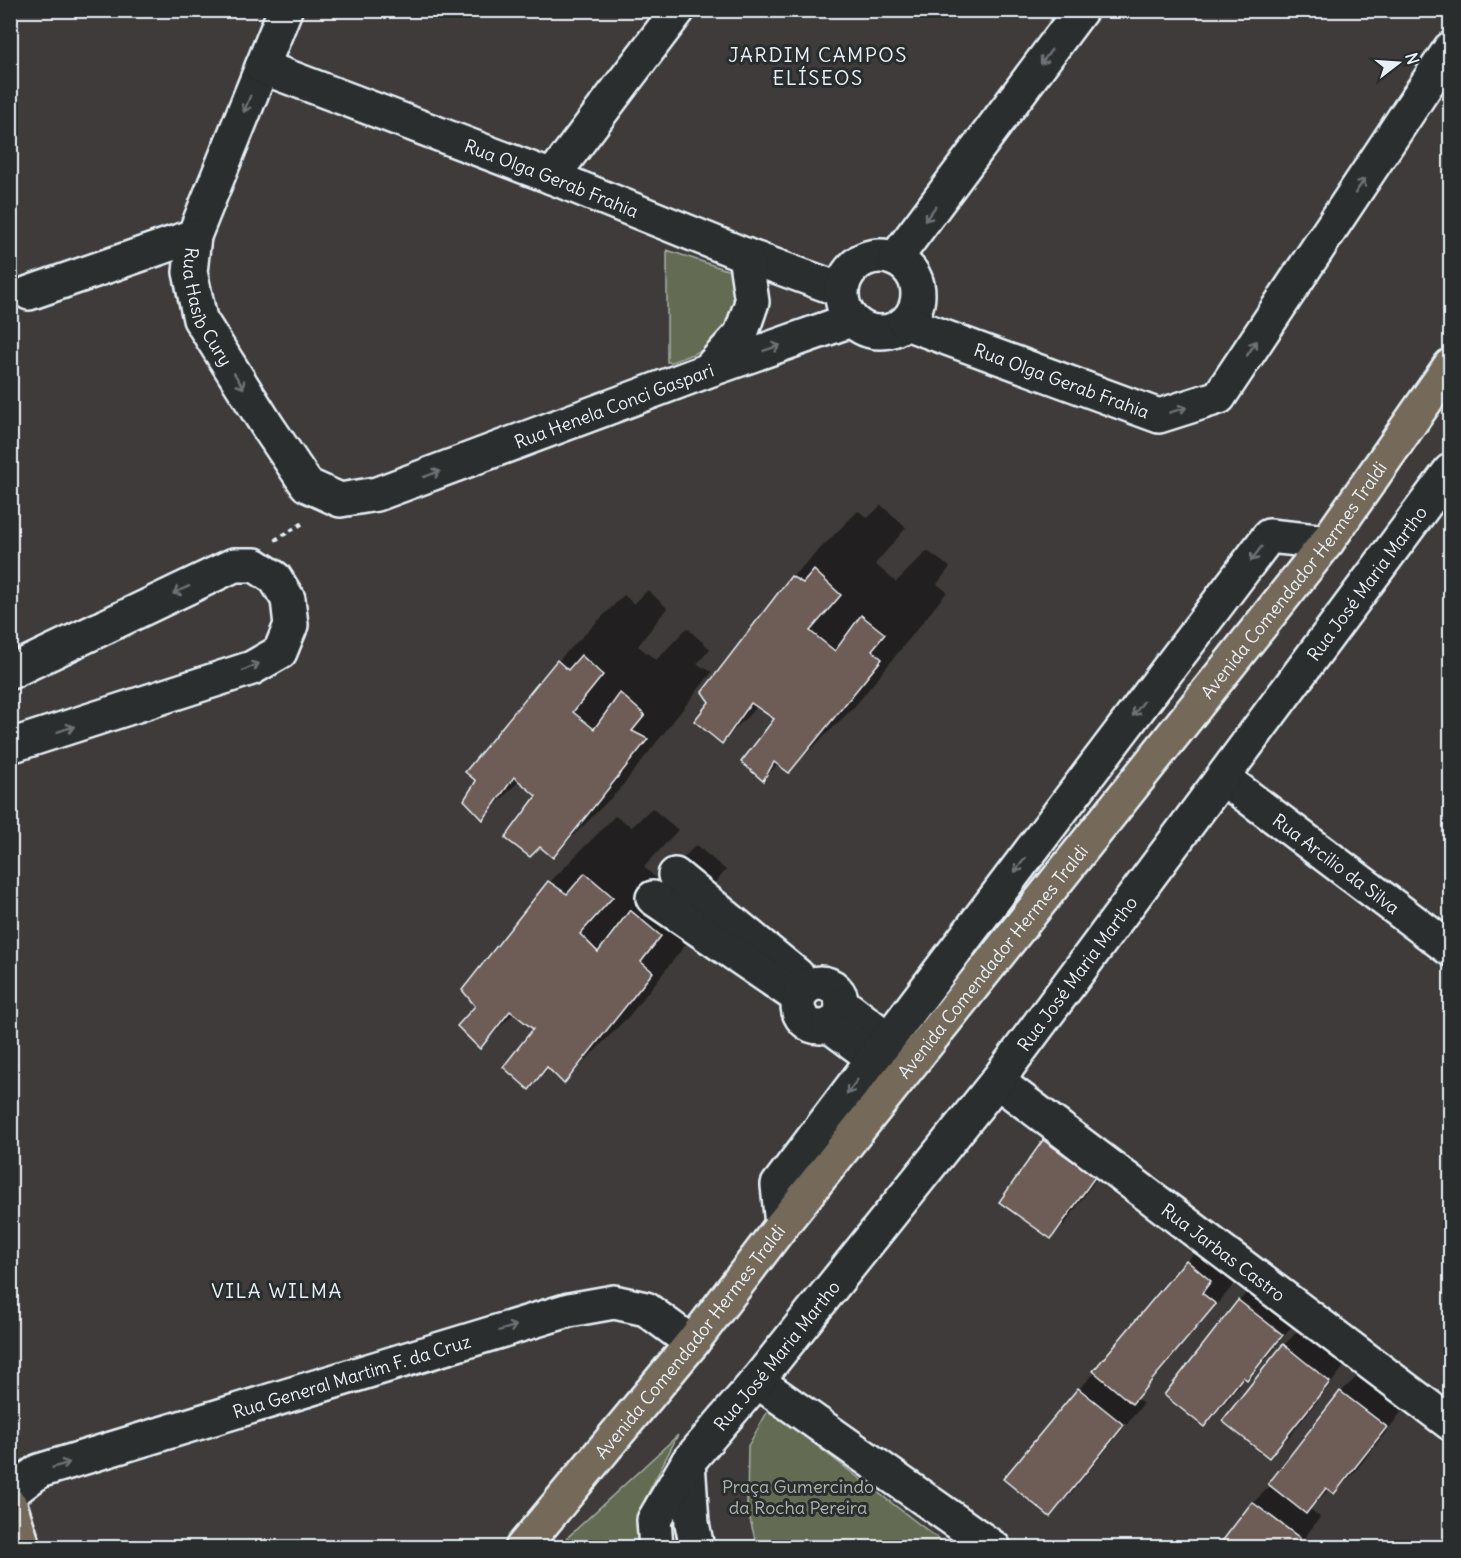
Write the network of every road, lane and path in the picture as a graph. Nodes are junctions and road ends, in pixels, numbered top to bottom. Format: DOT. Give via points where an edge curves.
graph roads {
  1 [pos="285,10"];
  2 [pos="678,10"];
  3 [pos="1081,10"];
  4 [pos="1450,49"];
  5 [pos="262,67"];
  6 [pos="552,177"];
  7 [pos="194,236"];
  8 [pos="745,255"];
  9 [pos="896,259"];
  10 [pos="29,293"];
  11 [pos="846,305"];
  12 [pos="906,323"];
  13 [pos="1450,366"];
  14 [pos="709,370"];
  15 [pos="1450,471"];
  16 [pos="340,500"];
  17 [pos="1327,542"];
  18 [pos="234,565"];
  19 [pos="10,672"];
  20 [pos="10,746"];
  21 [pos="1222,778"];
  22 [pos="664,886"];
  23 [pos="1450,949"];
  24 [pos="881,1048"];
  25 [pos="997,1081"];
  26 [pos="782,1225"];
  27 [pos="693,1343"];
  28 [pos="757,1380"];
  29 [pos="1450,1423"];
  30 [pos="688,1462"];
  31 [pos="10,1493"];
  32 [pos="10,1505"];
  33 [pos="24,1548"];
  34 [pos="522,1548"];
  35 [pos="656,1548"];
  36 [pos="697,1548"];
  37 [pos="994,1548"];
  1 -- 5 [label="street, Rua Hasib Cury"];
  2 -- 6 [label="street"];
  3 -- 9 [label="street, one-way"];
  12 -- 4 [label="street, Rua Olga Gerab Frahia, one-way" via="1159,416 1219,397"];
  5 -- 6 [label="street, Rua Olga Gerab Frahia"];
  5 -- 7 [label="street, Rua Hasib Cury, one-way"];
  6 -- 8 [label="street, Rua Olga Gerab Frahia"];
  7 -- 10 [label="street"];
  7 -- 16 [label="street, Rua Hasib Cury, one-way" via="190,272 200,319 307,484"];
  8 -- 11 [label="street, Rua Olga Gerab Frahia"];
  8 -- 14 [label="street" via="752,302 741,334"];
  9 -- 11 [label="street" via="881,256 854,265 846,276"];
  9 -- 12 [label="street" via="908,268 918,296 915,311"];
  11 -- 12 [label="street" via="863,330 893,331"];
  14 -- 11 [label="street, Rua Henela Conci Gaspari, one-way"];
  13 -- 17 [label="main road, Avenida Comendador Hermes Traldi"];
  16 -- 14 [label="street, Rua Henela Conci Gaspari, one-way" via="377,494"];
  15 -- 21 [label="street, Rua José Maria Martho"];
  16 -- 18 [label="path"];
  17 -- 24 [label="street, one-way" via="1269,536"];
  17 -- 26 [label="main road, Avenida Comendador Hermes Traldi"];
  18 -- 19 [label="street, one-way"];
  20 -- 18 [label="street, one-way" via="252,668 280,651 291,625 288,599 275,578 255,565"];
  21 -- 23 [label="street, Rua Arcilio da Silva"];
  21 -- 25 [label="street, Rua José Maria Martho"];
  22 -- 24 [label="street" via="804,992 797,1007 805,1023 822,1028 836,1015"];
  24 -- 26 [label="street, one-way" via="778,1185"];
  25 -- 28 [label="street, Rua José Maria Martho"];
  25 -- 29 [label="street, Rua Jarbas Castro"];
  26 -- 27 [label="main road, Avenida Comendador Hermes Traldi"];
  31 -- 27 [label="street, Rua General Martim F. da Cruz, one-way" via="39,1472 569,1310 614,1302 646,1309"];
  27 -- 34 [label="main road, Avenida Comendador Hermes Traldi"];
  28 -- 30 [label="street, Rua José Maria Martho"];
  28 -- 37 [label="street"];
  30 -- 35 [label="street, Rua José Maria Martho" via="654,1520"];
  30 -- 36 [label="street"];
  32 -- 33 [label="main road"];
}
